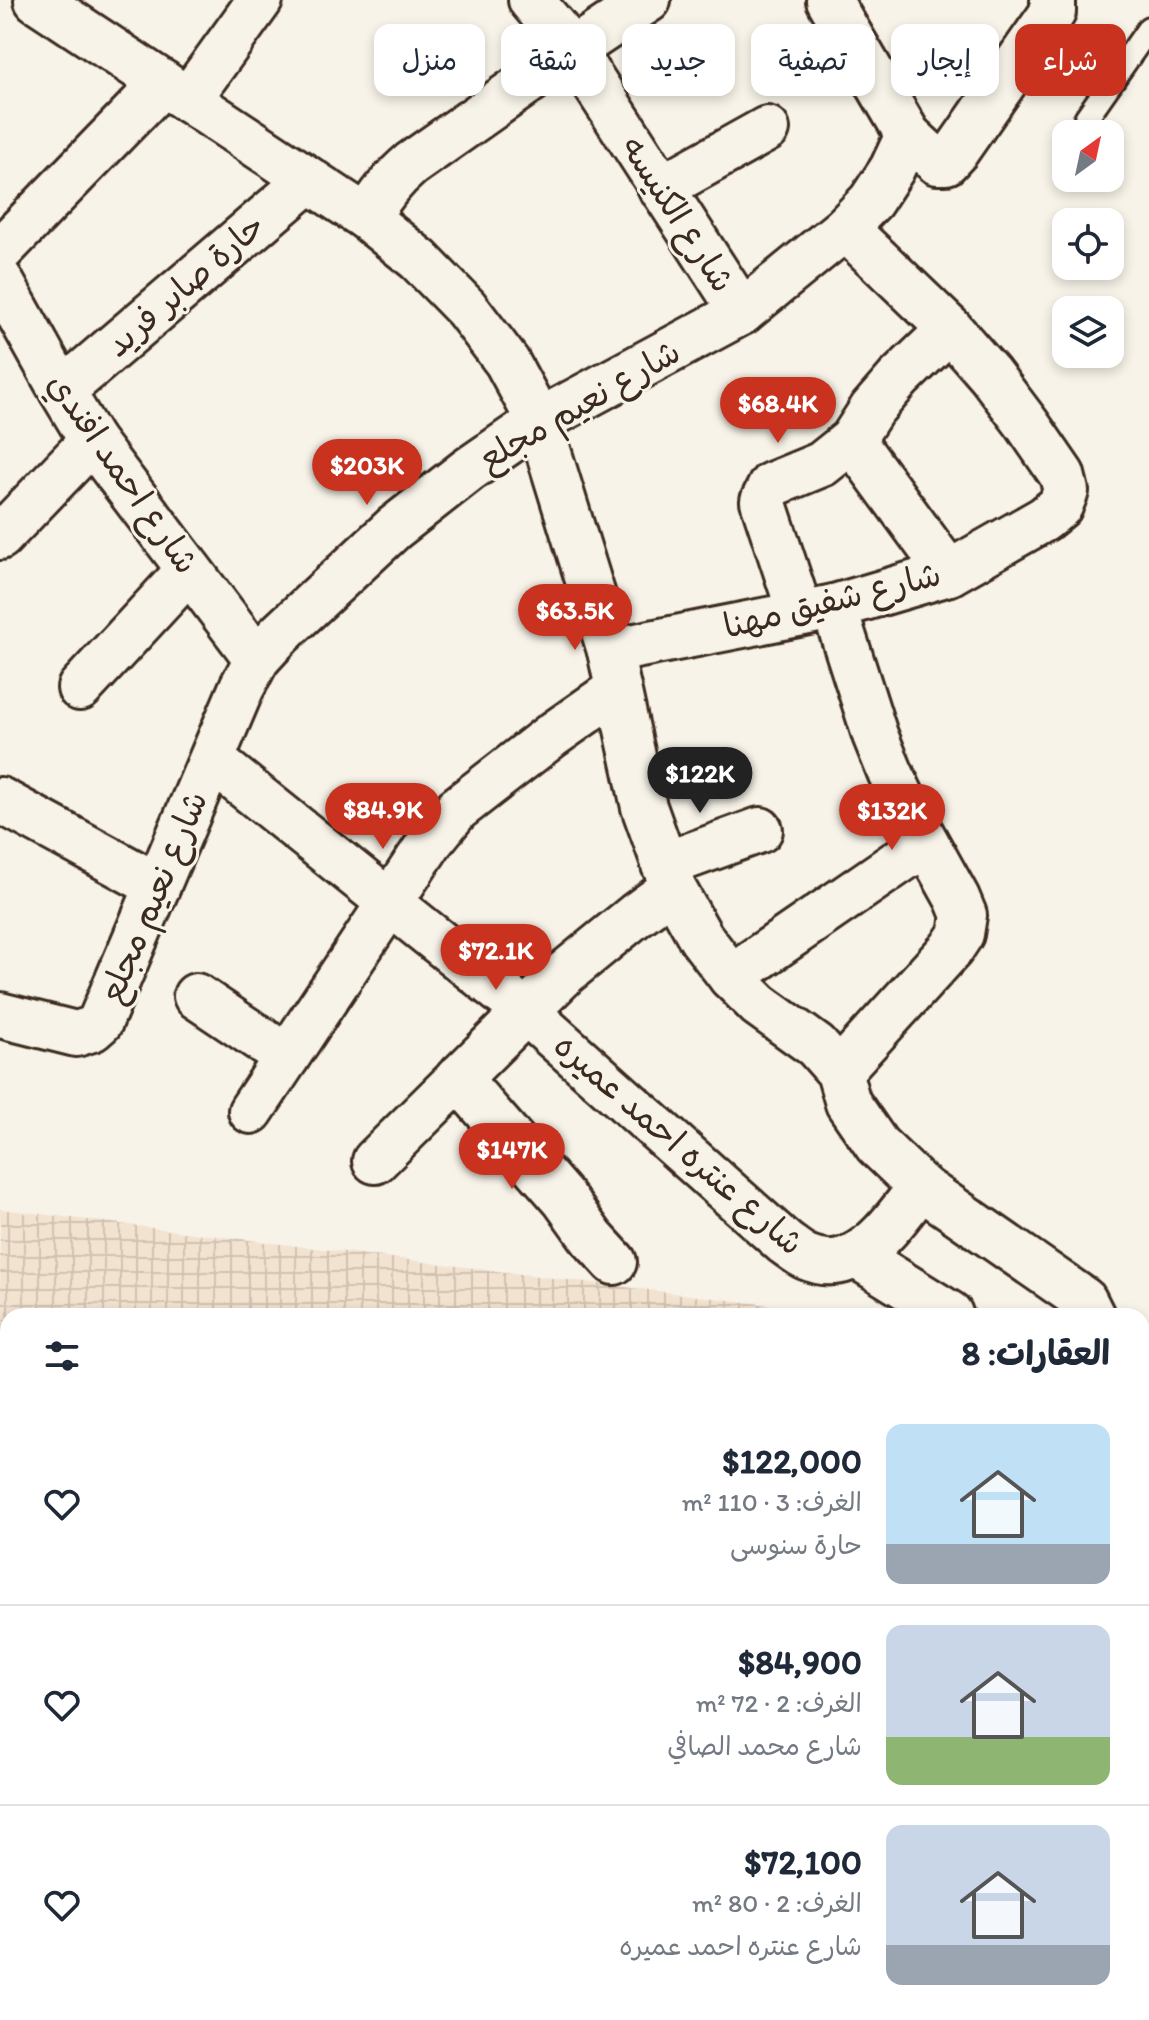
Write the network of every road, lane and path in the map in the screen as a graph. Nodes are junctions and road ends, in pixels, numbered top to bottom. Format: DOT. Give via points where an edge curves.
graph roads {
  1 [pos="37,0"];
  2 [pos="260,0"];
  3 [pos="531,0"];
  4 [pos="648,0"];
  5 [pos="829,0"];
  6 [pos="1053,0"];
  7 [pos="551,24"];
  8 [pos="606,28"];
  9 [pos="1149,28"];
  10 [pos="176,92"];
  11 [pos="508,96"];
  12 [pos="602,96"];
  13 [pos="1086,118"];
  14 [pos="767,129"];
  15 [pos="908,135"];
  16 [pos="309,180"];
  17 [pos="661,188"];
  18 [pos="367,218"];
  19 [pos="845,228"];
  20 [pos="0,251"];
  21 [pos="0,280"];
  22 [pos="742,312"];
  23 [pos="950,329"];
  24 [pos="62,391"];
  25 [pos="539,421"];
  26 [pos="852,440"];
  27 [pos="92,441"];
  28 [pos="0,537"];
  29 [pos="189,570"];
  30 [pos="949,573"];
  31 [pos="817,610"];
  32 [pos="257,659"];
  33 [pos="614,670"];
  34 [pos="80,688"];
  35 [pos="212,760"];
  36 [pos="0,800"];
  37 [pos="760,830"];
  38 [pos="926,843"];
  39 [pos="668,876"];
  40 [pos="158,886"];
  41 [pos="389,903"];
  42 [pos="731,977"];
  43 [pos="196,996"];
  44 [pos="525,1011"];
  45 [pos="0,1015"];
  46 [pos="287,1057"];
  47 [pos="839,1072"];
  48 [pos="458,1078"];
  49 [pos="251,1111"];
  50 [pos="375,1161"];
  51 [pos="921,1187"];
  52 [pos="857,1256"];
  53 [pos="614,1262"];
  54 [pos="940,1308"];
  55 [pos="1088,1308"];
  1 -- 10 [label="street"];
  2 -- 10 [label="street"];
  3 -- 7 [label="street, شارع الكنيسه"];
  4 -- 8 [label="street"];
  5 -- 15 [label="street"];
  6 -- 15 [label="street" via="1053,12 952,157 937,162"];
  9 -- 13 [label="lane"];
  10 -- 16 [label="street"];
  10 -- 20 [label="street"];
  11 -- 18 [label="street" via="411,164"];
  12 -- 17 [label="street, شارع الكنيسه"];
  14 -- 17 [label="street"];
  15 -- 19 [label="street, شارع نعيم مجلع" via="871,201"];
  16 -- 18 [label="street"];
  16 -- 24 [label="street, حارة صابر فريد"];
  17 -- 22 [label="street, شارع الكنيسه"];
  18 -- 25 [label="street" via="466,308 507,362"];
  19 -- 22 [label="street, شارع نعيم مجلع"];
  19 -- 23 [label="street, شارع شفيق مهنا"];
  21 -- 24 [label="street, شارع احمد افندي"];
  22 -- 25 [label="street, شارع نعيم مجلع"];
  23 -- 26 [label="street" via="899,378"];
  23 -- 30 [label="street, شارع شفيق مهنا" via="1027,424 1062,475 1066,491 1060,506 1044,519"];
  24 -- 27 [label="street, شارع احمد افندي"];
  25 -- 32 [label="street, شارع نعيم مجلع" via="394,528"];
  25 -- 33 [label="street"];
  26 -- 30 [label="street"];
  26 -- 31 [label="street" via="822,464 771,485 763,501"];
  27 -- 28 [label="street"];
  27 -- 29 [label="street, شارع احمد افندي"];
  29 -- 32 [label="street, شارع احمد افندي"];
  29 -- 34 [label="street"];
  30 -- 31 [label="street, شارع شفيق مهنا"];
  31 -- 33 [label="street, شارع شفيق مهنا"];
  31 -- 38 [label="street"];
  32 -- 35 [label="street, شارع نعيم مجلع"];
  33 -- 39 [label="street" via="644,807"];
  33 -- 41 [label="street" via="551,736 457,809"];
  35 -- 40 [label="street, شارع نعيم مجلع"];
  35 -- 41 [label="street, شارع عنتره احمد عميره"];
  36 -- 40 [label="street"];
  37 -- 39 [label="street"];
  38 -- 42 [label="street"];
  38 -- 47 [label="street" via="964,915 961,934"];
  39 -- 42 [label="street" via="701,938"];
  39 -- 44 [label="street"];
  40 -- 45 [label="street, شارع نعيم مجلع" via="100,1022 92,1029 76,1034"];
  41 -- 44 [label="street, شارع عنتره احمد عميره"];
  41 -- 46 [label="street"];
  42 -- 47 [label="street" via="759,1005 816,1046"];
  43 -- 46 [label="street"];
  44 -- 48 [label="street"];
  44 -- 52 [label="street, شارع عنتره احمد عميره" via="785,1243 806,1257 832,1262"];
  46 -- 49 [label="street"];
  47 -- 51 [label="street" via="848,1103 877,1145"];
  48 -- 50 [label="street"];
  48 -- 53 [label="street"];
  51 -- 52 [label="street, شارع عنتره احمد عميره"];
  51 -- 55 [label="street" via="1084,1300"];
  52 -- 54 [label="street"];
}
